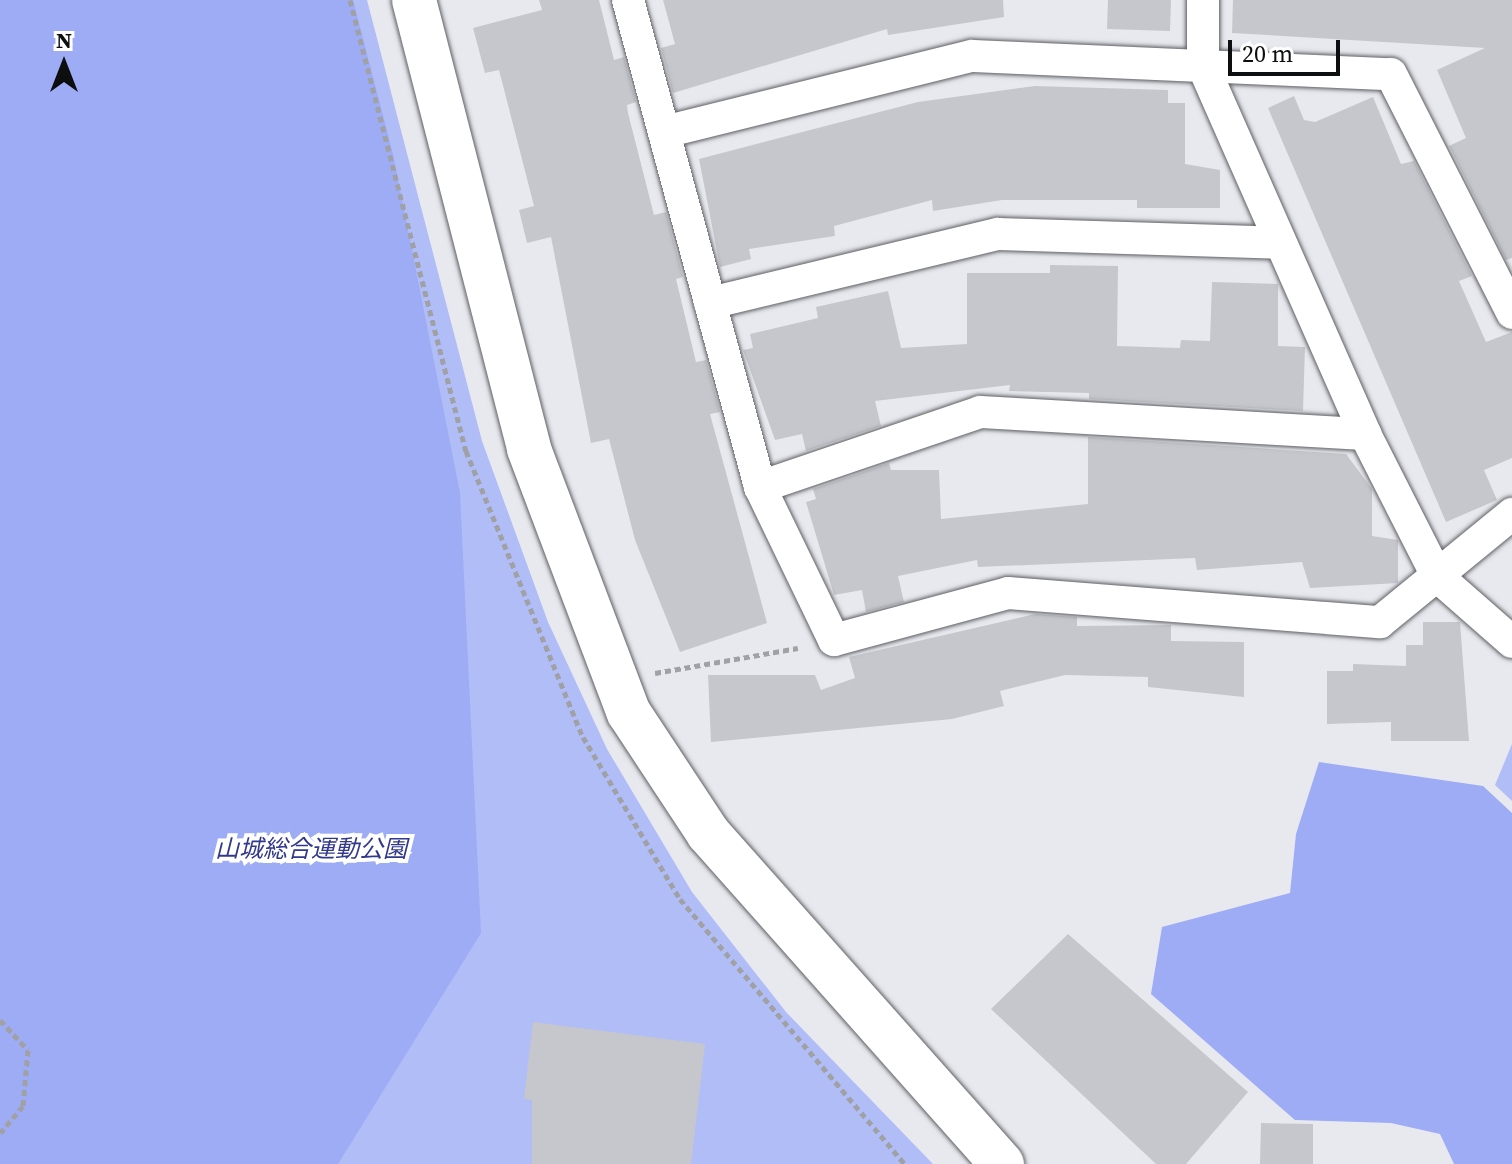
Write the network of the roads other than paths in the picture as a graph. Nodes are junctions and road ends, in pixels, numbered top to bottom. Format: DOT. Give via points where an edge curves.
graph roads {
  1 [pos="628,0"];
  2 [pos="1203,0"];
  3 [pos="416,1"];
  4 [pos="1203,66"];
  5 [pos="664,132"];
  6 [pos="1279,243"];
  7 [pos="710,303"];
  8 [pos="1512,313"];
  9 [pos="1365,434"];
  10 [pos="760,487"];
  11 [pos="1512,514"];
  12 [pos="1437,576"];
  13 [pos="1512,642"];
  14 [pos="1002,1164"];
  1 -- 5 [label="street"];
  2 -- 4 [label="street"];
  3 -- 14 [label="street" via="529,449 629,713 718,844"];
  4 -- 5 [label="street" via="972,56"];
  4 -- 6 [label="street"];
  4 -- 8 [label="street" via="1391,74"];
  5 -- 7 [label="street"];
  6 -- 7 [label="street" via="998,234"];
  6 -- 9 [label="street"];
  7 -- 10 [label="street"];
  9 -- 10 [label="street" via="980,412"];
  9 -- 12 [label="street"];
  10 -- 12 [label="street" via="834,640 1008,593 1380,622"];
  11 -- 12 [label="street"];
  12 -- 13 [label="street"];
}
